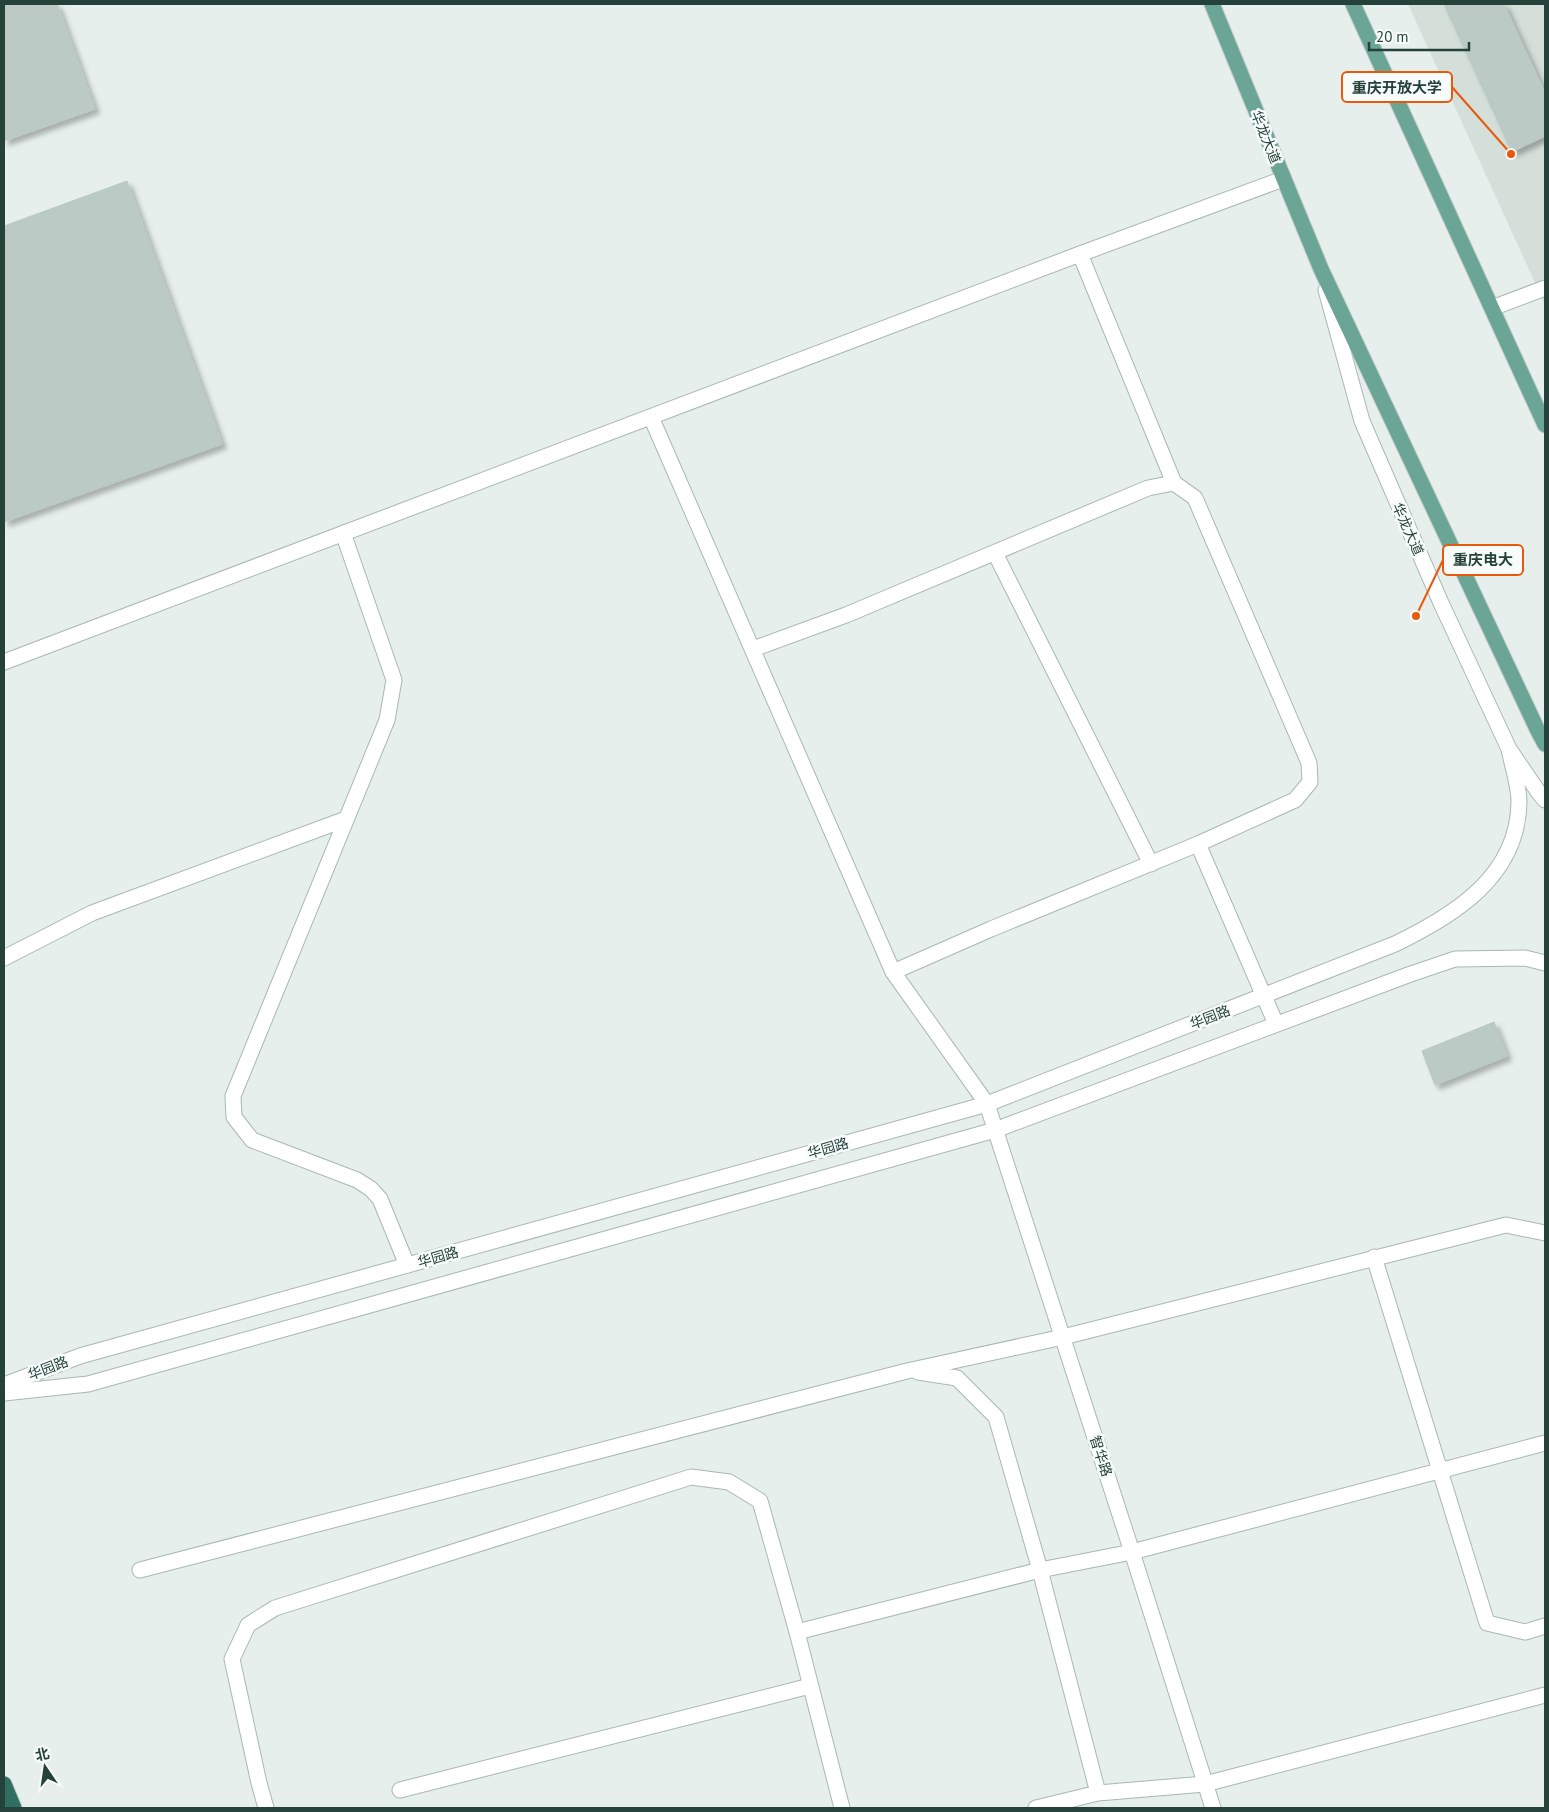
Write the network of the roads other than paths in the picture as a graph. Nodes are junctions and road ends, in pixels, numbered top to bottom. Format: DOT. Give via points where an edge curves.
graph roads {
  1 [pos="1212,4"];
  2 [pos="1353,4"];
  3 [pos="1283,179"];
  4 [pos="1080,254"];
  5 [pos="1321,269"];
  6 [pos="1545,288"];
  7 [pos="1492,308"];
  8 [pos="651,417"];
  9 [pos="1545,425"];
  10 [pos="1174,483"];
  11 [pos="344,533"];
  12 [pos="995,553"];
  13 [pos="753,649"];
  14 [pos="4,662"];
  15 [pos="1545,744"];
  16 [pos="1509,749"];
  17 [pos="1545,800"];
  18 [pos="346,819"];
  19 [pos="1198,844"];
  20 [pos="1151,864"];
  21 [pos="4,958"];
  22 [pos="1545,962"];
  23 [pos="893,972"];
  24 [pos="1264,996"];
  25 [pos="1276,1024"];
  26 [pos="987,1104"];
  27 [pos="995,1130"];
  28 [pos="1545,1232"];
  29 [pos="1374,1257"];
  30 [pos="408,1265"];
  31 [pos="1063,1337"];
  32 [pos="907,1371"];
  33 [pos="4,1386"];
  34 [pos="4,1393"];
  35 [pos="1545,1443"];
  36 [pos="1441,1470"];
  37 [pos="1132,1552"];
  38 [pos="140,1570"];
  39 [pos="1040,1570"];
  40 [pos="1545,1626"];
  41 [pos="797,1632"];
  42 [pos="810,1686"];
  43 [pos="1545,1695"];
  44 [pos="4,1784"];
  45 [pos="1205,1784"];
  46 [pos="400,1790"];
  47 [pos="1098,1793"];
  48 [pos="14,1808"];
  49 [pos="266,1808"];
  50 [pos="842,1808"];
  51 [pos="1036,1808"];
  52 [pos="1213,1808"];
  1 -- 3 [label="main road, 华龙大道"];
  2 -- 7 [label="main road"];
  3 -- 4 [label="street"];
  3 -- 5 [label="main road, 华龙大道"];
  4 -- 8 [label="street"];
  4 -- 10 [label="street"];
  5 -- 15 [label="main road, 华龙大道"];
  5 -- 16 [label="street, 华龙大道" via="1362,422"];
  6 -- 7 [label="street"];
  7 -- 9 [label="main road"];
  8 -- 11 [label="street"];
  8 -- 13 [label="street, 智华路"];
  10 -- 12 [label="street" via="1148,488"];
  10 -- 19 [label="street" via="1195,498 1309,763 1310,782 1295,800"];
  11 -- 14 [label="street"];
  11 -- 18 [label="street" via="394,680 387,720"];
  12 -- 13 [label="street" via="846,616"];
  12 -- 20 [label="street"];
  13 -- 23 [label="street, 智华路"];
  16 -- 17 [label="street, 华龙大道"];
  16 -- 24 [label="street, 华园路" via="1519,800 1516,833 1497,870 1474,896 1426,930"];
  18 -- 21 [label="street" via="92,913"];
  18 -- 30 [label="street" via="233,1096 234,1117 252,1140 357,1180 371,1189 380,1199"];
  19 -- 20 [label="street"];
  19 -- 24 [label="street"];
  20 -- 23 [label="street"];
  22 -- 25 [label="street, 华园路" via="1525,958 1456,959"];
  23 -- 26 [label="street, 智华路"];
  24 -- 25 [label="street"];
  24 -- 26 [label="street, 华园路"];
  25 -- 27 [label="street, 华园路"];
  26 -- 27 [label="street, 智华路"];
  26 -- 30 [label="street, 华园路"];
  27 -- 31 [label="street, 智华路"];
  27 -- 34 [label="street, 华园路" via="88,1384"];
  28 -- 29 [label="street" via="1506,1225"];
  29 -- 31 [label="street"];
  29 -- 36 [label="street"];
  30 -- 33 [label="street, 华园路" via="80,1356"];
  31 -- 32 [label="street"];
  31 -- 37 [label="street, 智华路"];
  32 -- 38 [label="street"];
  32 -- 39 [label="street" via="957,1378 996,1417"];
  35 -- 36 [label="street"];
  36 -- 37 [label="street"];
  36 -- 40 [label="street" via="1487,1623 1525,1632"];
  37 -- 39 [label="street"];
  37 -- 45 [label="street, 智华路"];
  39 -- 41 [label="street"];
  39 -- 47 [label="street"];
  41 -- 42 [label="street"];
  41 -- 49 [label="street" via="760,1501 729,1482 692,1477 275,1608 248,1625 232,1659"];
  42 -- 46 [label="street"];
  42 -- 50 [label="street"];
  43 -- 45 [label="street"];
  44 -- 48 [label="highway"];
  45 -- 47 [label="street"];
  45 -- 52 [label="street, 智华路"];
  47 -- 51 [label="street"];
}
